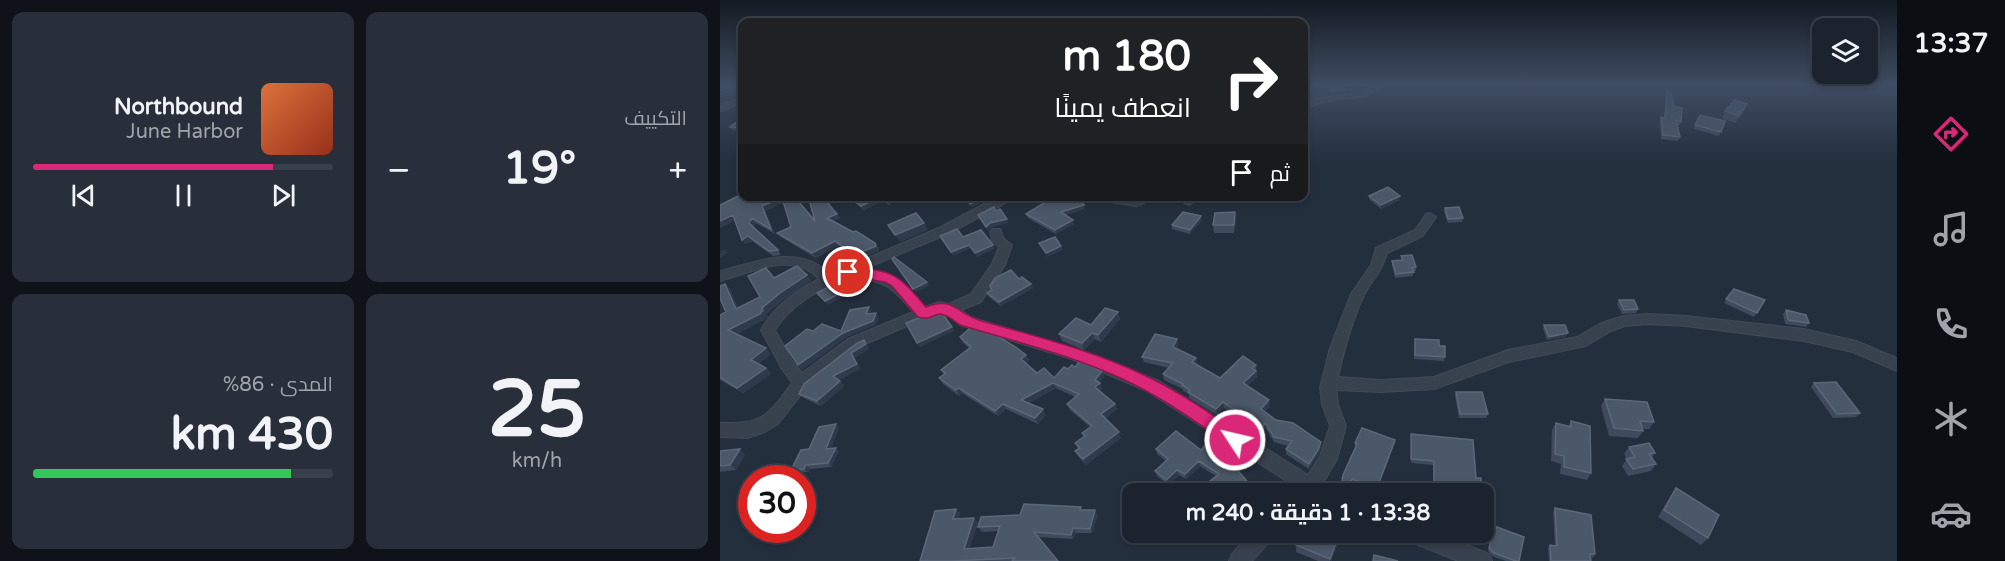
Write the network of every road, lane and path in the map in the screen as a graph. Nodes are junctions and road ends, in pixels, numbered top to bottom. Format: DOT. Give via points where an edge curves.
graph roads {
  1 [pos="1000,201"];
  2 [pos="1430,217"];
  3 [pos="996,232"];
  4 [pos="750,265"];
  5 [pos="848,272"];
  6 [pos="720,276"];
  7 [pos="827,279"];
  8 [pos="720,284"];
  9 [pos="950,309"];
  10 [pos="923,314"];
  11 [pos="1897,365"];
  12 [pos="801,383"];
  13 [pos="1329,383"];
  14 [pos="720,430"];
  15 [pos="1303,483"];
  16 [pos="1318,483"];
  17 [pos="1255,543"];
  18 [pos="1438,543"];
  19 [pos="1239,561"];
  20 [pos="1482,561"];
  1 -- 5 [label="street" via="939,233"];
  2 -- 13 [label="street" via="1419,233 1381,251 1377,266 1358,294 1337,348"];
  3 -- 9 [label="street" via="998,241 1005,245 998,265 976,298"];
  4 -- 6 [label="street"];
  4 -- 7 [label="street" via="804,263 819,269"];
  4 -- 8 [label="street"];
  5 -- 7 [label="street"];
  5 -- 10 [label="street" via="889,278"];
  7 -- 12 [label="street" via="782,310 771,320 768,330"];
  9 -- 10 [label="street" via="939,307"];
  9 -- 15 [label="street" via="965,321 1074,354 1153,386"];
  10 -- 12 [label="street" via="853,343"];
  11 -- 13 [label="street" via="1856,347 1804,334 1648,319 1624,321 1581,342 1508,356 1434,383"];
  12 -- 14 [label="street" via="772,419 759,427 747,431"];
  13 -- 16 [label="street" via="1330,404 1338,426"];
  17 -- 19 [label="street"];
  18 -- 20 [label="street"];
}
